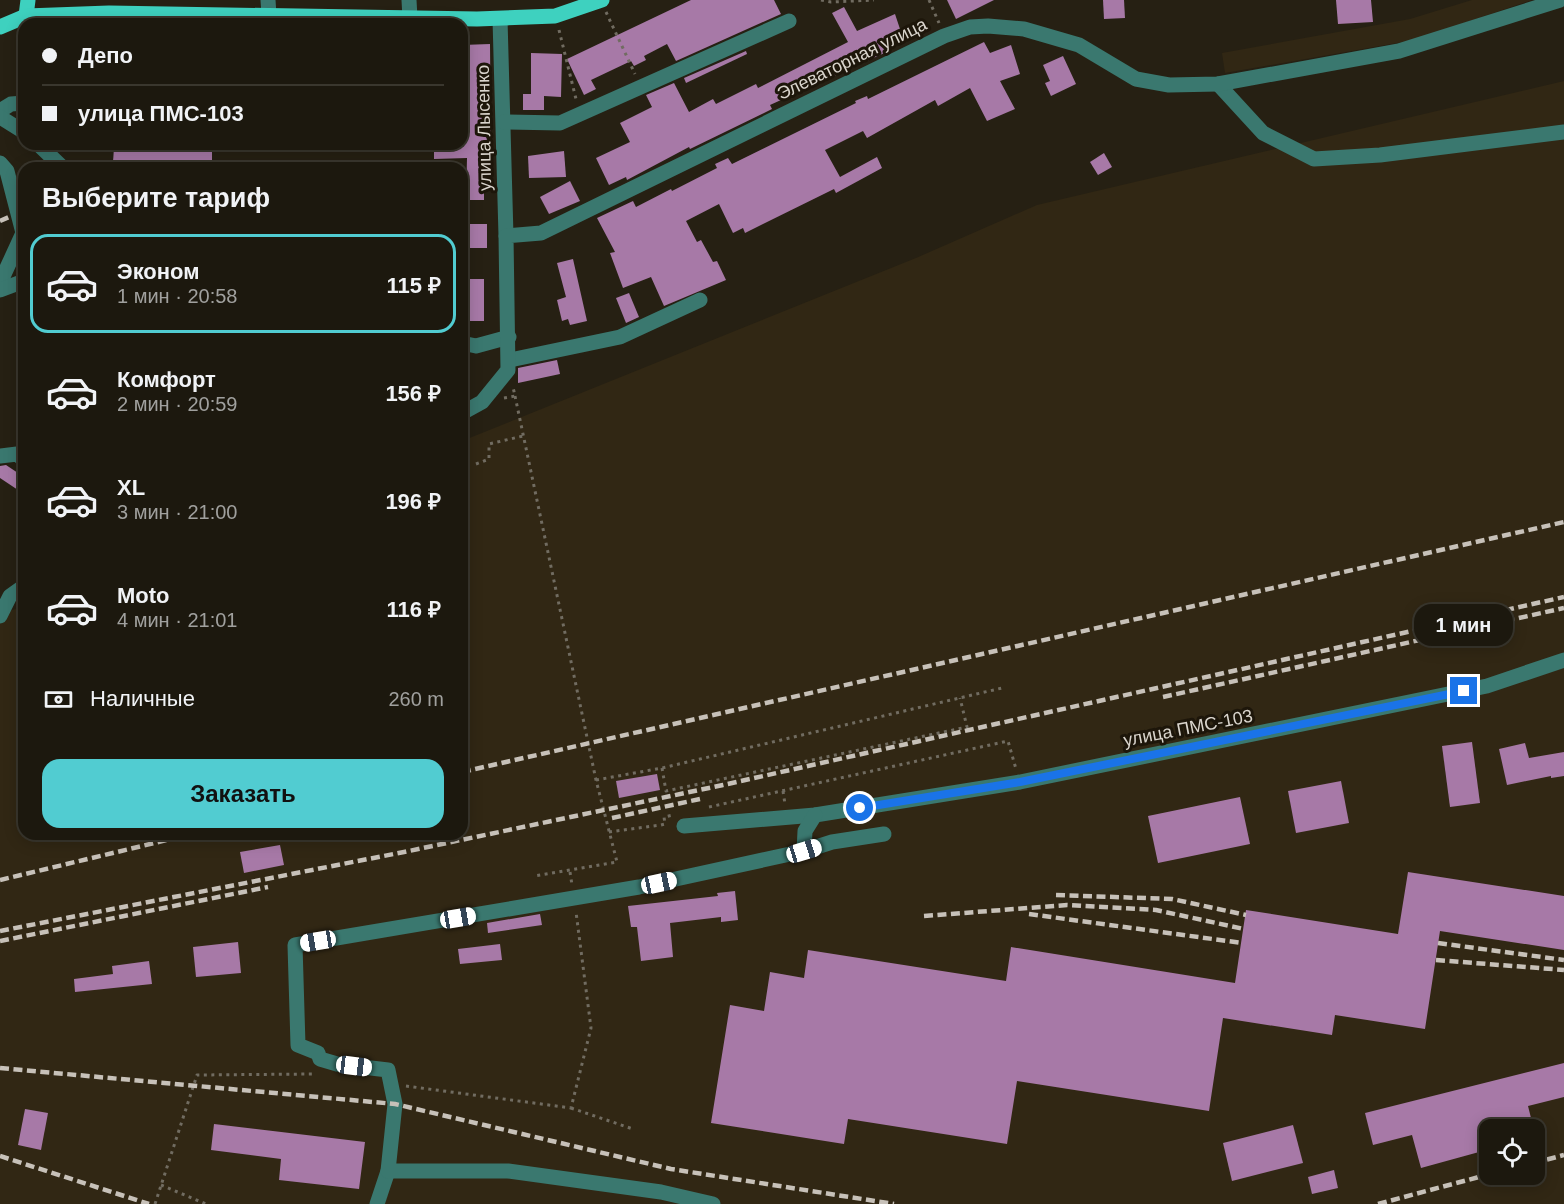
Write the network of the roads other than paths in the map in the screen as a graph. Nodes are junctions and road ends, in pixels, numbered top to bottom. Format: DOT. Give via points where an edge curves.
graph roads {
  1 [pos="28,0"];
  2 [pos="409,0"];
  3 [pos="601,0"];
  4 [pos="1560,0"];
  5 [pos="268,7"];
  6 [pos="26,16"];
  7 [pos="21,18"];
  8 [pos="46,18"];
  9 [pos="74,18"];
  10 [pos="410,18"];
  11 [pos="18,19"];
  12 [pos="468,19"];
  13 [pos="500,19"];
  14 [pos="789,21"];
  15 [pos="0,27"];
  16 [pos="1218,84"];
  17 [pos="18,104"];
  18 [pos="0,111"];
  19 [pos="0,117"];
  20 [pos="504,122"];
  21 [pos="18,128"];
  22 [pos="1564,132"];
  23 [pos="44,150"];
  24 [pos="57,162"];
  25 [pos="0,163"];
  26 [pos="18,214"];
  27 [pos="506,236"];
  28 [pos="18,244"];
  29 [pos="18,282"];
  30 [pos="0,283"];
  31 [pos="0,290"];
  32 [pos="700,300"];
  33 [pos="509,337"];
  34 [pos="468,344"];
  35 [pos="510,360"];
  36 [pos="468,410"];
  37 [pos="0,456"];
  38 [pos="18,456"];
  39 [pos="18,590"];
  40 [pos="0,616"];
  41 [pos="1564,660"];
  42 [pos="815,815"];
  43 [pos="679,821"];
  44 [pos="884,834"];
  45 [pos="804,851"];
  46 [pos="388,1171"];
  47 [pos="377,1204"];
  48 [pos="713,1204"];
  1 -- 6 [label="main road"];
  2 -- 10 [label="street"];
  3 -- 13 [label="main road" via="555,16"];
  4 -- 16 [label="street, Элеваторная улица" via="1399,51"];
  5 -- 9 [label="main road"];
  5 -- 10 [label="main road"];
  6 -- 7 [label="main road"];
  6 -- 8 [label="main road"];
  11 -- 15 [label="main road"];
  12 -- 13 [label="main road"];
  13 -- 20 [label="street, улица Лысенко"];
  14 -- 20 [label="street" via="560,123"];
  16 -- 22 [label="street" via="1263,134 1314,159 1380,155"];
  16 -- 27 [label="street, Элеваторная улица" via="1168,85 1136,79 1078,45 1024,29 970,27 944,36 541,233"];
  17 -- 18 [label="street"];
  19 -- 21 [label="street"];
  20 -- 27 [label="street, улица Лысенко"];
  23 -- 24 [label="street"];
  25 -- 26 [label="street" via="7,171"];
  27 -- 33 [label="street"];
  28 -- 30 [label="street"];
  29 -- 31 [label="street"];
  32 -- 35 [label="street" via="620,337"];
  33 -- 34 [label="street" via="476,346"];
  33 -- 35 [label="street"];
  35 -- 36 [label="street" via="508,370 482,402"];
  37 -- 38 [label="street"];
  39 -- 40 [label="street" via="10,596"];
  41 -- 42 [label="street, улица ПМС-103" via="1487,686 1020,782"];
  42 -- 43 [label="street, улица ПМС-103"];
  42 -- 45 [label="street" via="806,831"];
  44 -- 45 [label="street"];
  45 -- 46 [label="street" via="639,887 295,945 298,1045 337,1064 388,1070 395,1104"];
  46 -- 47 [label="street"];
  46 -- 48 [label="street" via="508,1171 661,1192"];
}
